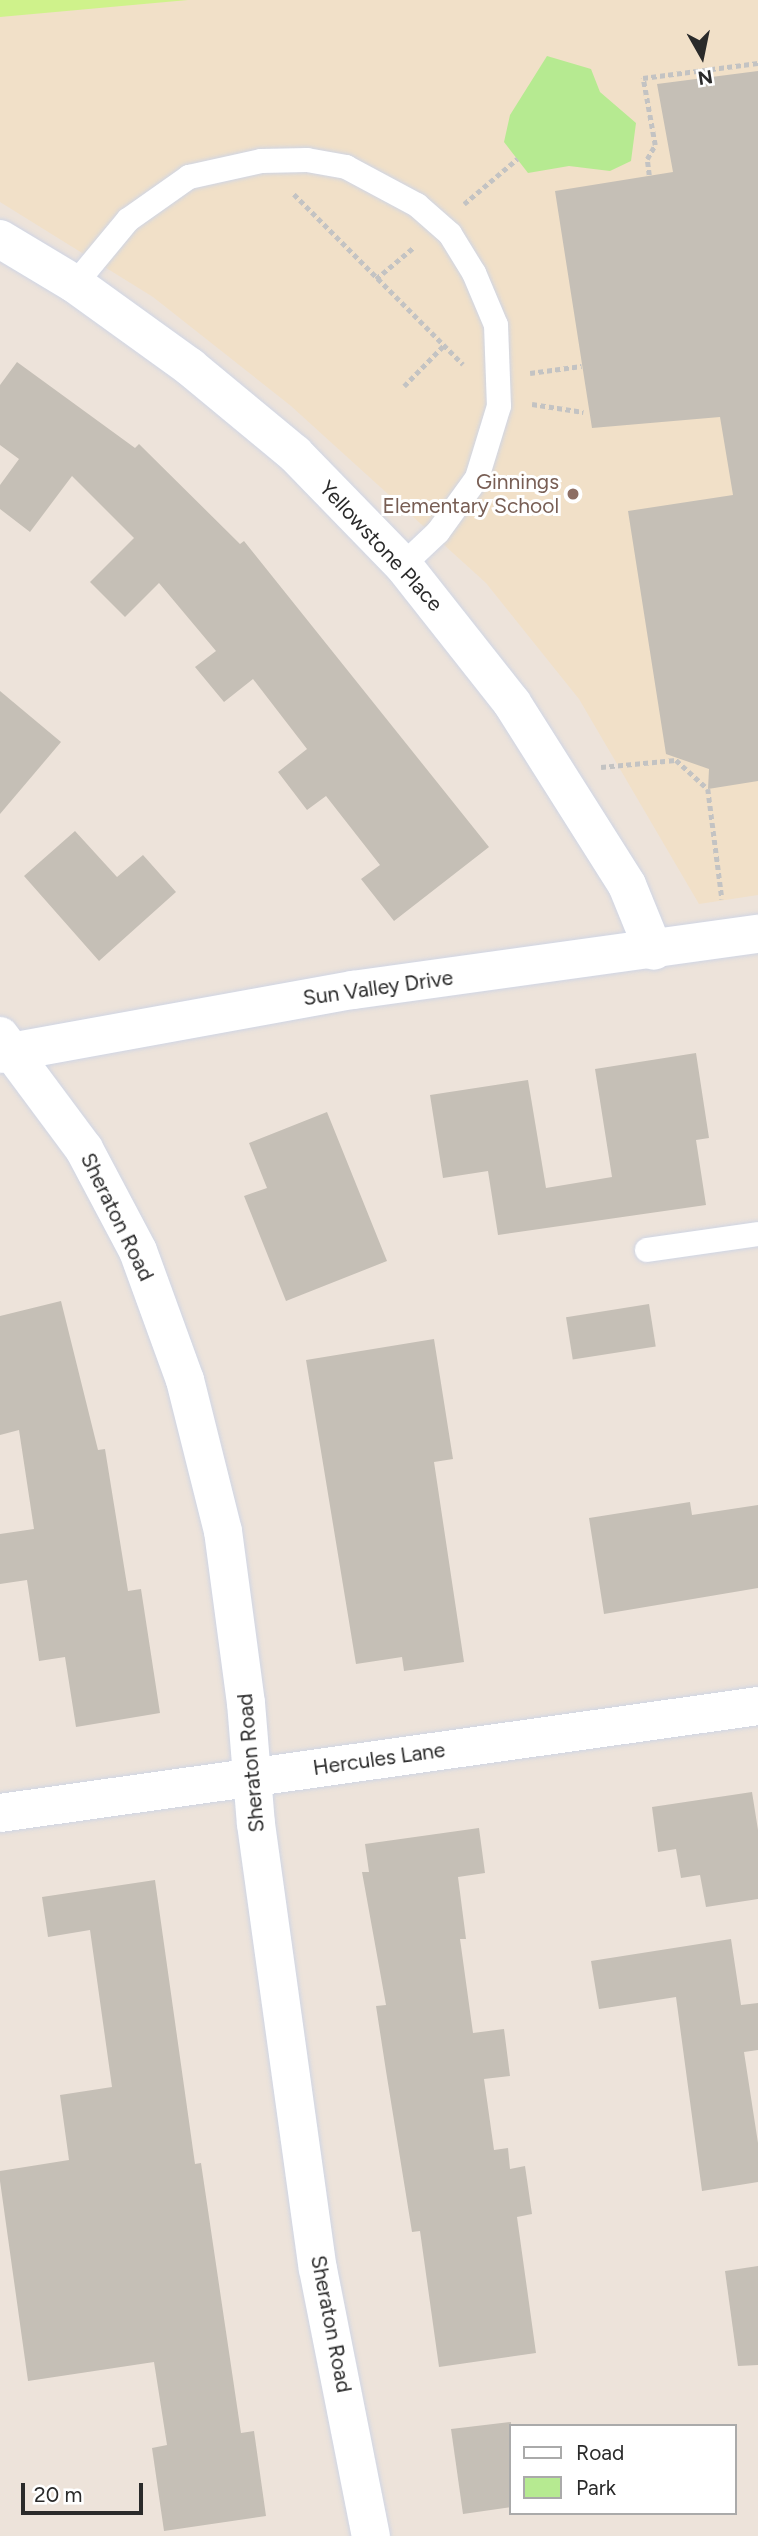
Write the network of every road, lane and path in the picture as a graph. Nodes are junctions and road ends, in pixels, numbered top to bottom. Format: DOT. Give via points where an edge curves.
graph roads {
  1 [pos="758,63"];
  2 [pos="517,159"];
  3 [pos="261,161"];
  4 [pos="649,176"];
  5 [pos="462,205"];
  6 [pos="0,239"];
  7 [pos="417,244"];
  8 [pos="376,279"];
  9 [pos="75,284"];
  10 [pos="444,345"];
  11 [pos="582,366"];
  12 [pos="472,373"];
  13 [pos="530,373"];
  14 [pos="404,386"];
  15 [pos="528,403"];
  16 [pos="583,412"];
  17 [pos="403,565"];
  18 [pos="601,767"];
  19 [pos="722,904"];
  20 [pos="758,934"];
  21 [pos="654,951"];
  22 [pos="4,1047"];
  23 [pos="758,1234"];
  24 [pos="647,1250"];
  25 [pos="758,1706"];
  26 [pos="251,1777"];
  27 [pos="0,1813"];
  28 [pos="370,2536"];
  1 -- 4 [label="path" via="643,78 655,145 647,159"];
  2 -- 5 [label="path"];
  3 -- 8 [label="path"];
  3 -- 9 [label="lane" via="189,177 128,220"];
  3 -- 17 [label="lane" via="307,160 346,167 417,205 450,234 474,272 496,325 499,406 485,460 438,532"];
  6 -- 9 [label="street, Yellowstone Place"];
  7 -- 8 [label="path"];
  8 -- 10 [label="path"];
  9 -- 17 [label="street, Yellowstone Place" via="190,368 295,454"];
  10 -- 12 [label="path"];
  10 -- 14 [label="path"];
  11 -- 13 [label="path"];
  15 -- 16 [label="path"];
  17 -- 21 [label="street, Yellowstone Place" via="512,703 627,885"];
  18 -- 19 [label="path" via="676,760 708,789"];
  20 -- 21 [label="street, Sun Valley Drive"];
  21 -- 22 [label="street, Sun Valley Drive" via="353,990"];
  22 -- 26 [label="street, Sheraton Road" via="84,1149 138,1251 186,1380 223,1531"];
  23 -- 24 [label="lane"];
  25 -- 26 [label="street, Hercules Lane"];
  26 -- 27 [label="street, Hercules Lane"];
  26 -- 28 [label="street, Sheraton Road" via="318,2269 363,2481"];
}
